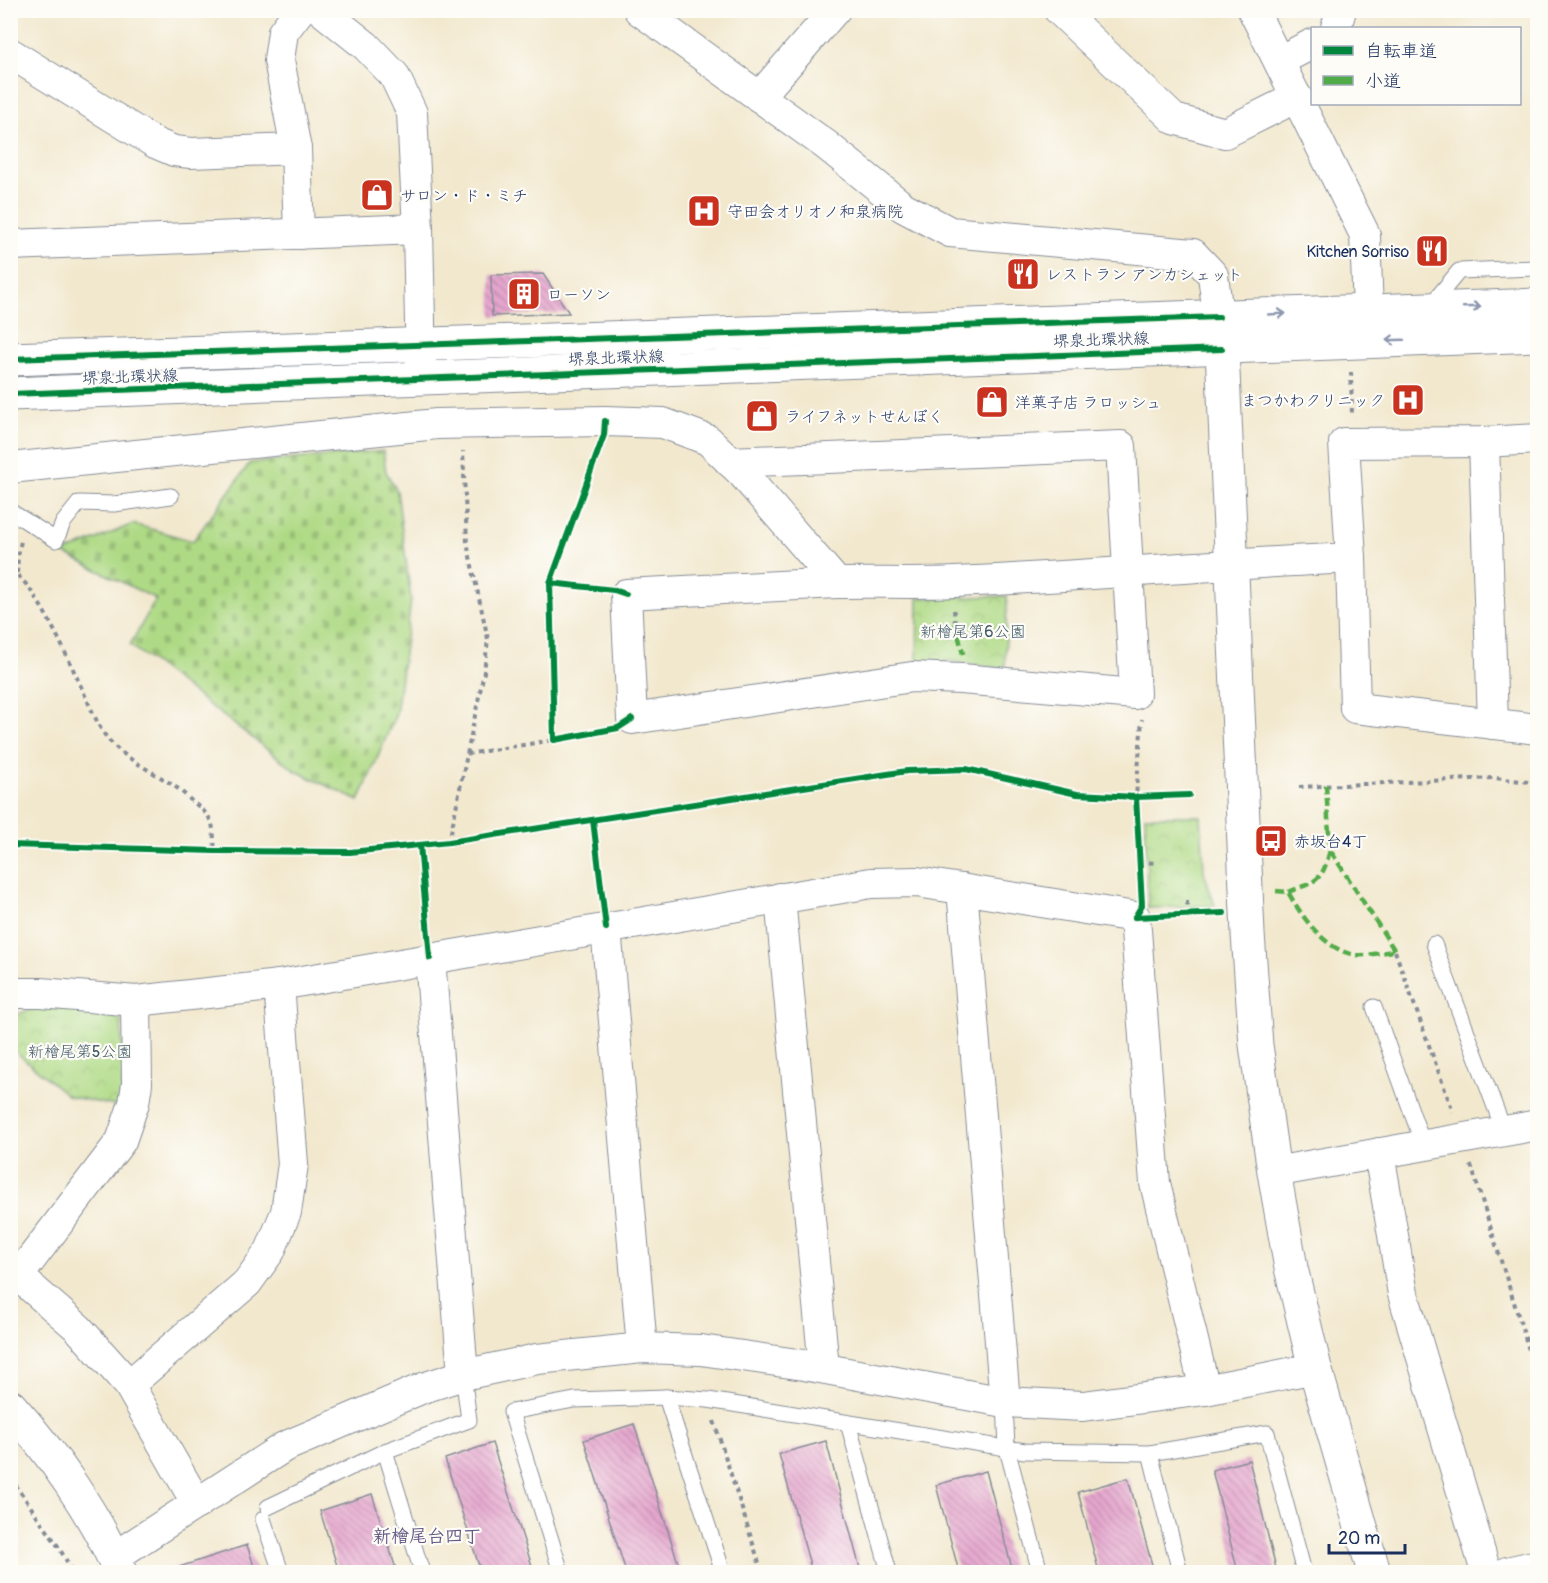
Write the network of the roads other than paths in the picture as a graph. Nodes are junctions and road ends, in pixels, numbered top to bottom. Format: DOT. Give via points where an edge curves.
graph roads {
  1 [pos="300,10"];
  2 [pos="321,10"];
  3 [pos="639,10"];
  4 [pos="835,10"];
  5 [pos="1059,10"];
  6 [pos="1253,10"];
  7 [pos="1341,10"];
  8 [pos="1336,27"];
  9 [pos="1311,45"];
  10 [pos="10,53"];
  11 [pos="1279,61"];
  12 [pos="759,97"];
  13 [pos="1297,97"];
  14 [pos="296,149"];
  15 [pos="418,229"];
  16 [pos="299,234"];
  17 [pos="10,244"];
  18 [pos="1537,271"];
  19 [pos="1538,305"];
  20 [pos="1428,308"];
  21 [pos="1368,310"];
  22 [pos="1219,317"];
  23 [pos="1538,335"];
  24 [pos="1222,349"];
  25 [pos="10,359"];
  26 [pos="421,362"];
  27 [pos="10,394"];
  28 [pos="1538,439"];
  29 [pos="1484,442"];
  30 [pos="730,462"];
  31 [pos="10,468"];
  32 [pos="171,496"];
  33 [pos="10,512"];
  34 [pos="1350,558"];
  35 [pos="1231,564"];
  36 [pos="1128,573"];
  37 [pos="837,583"];
  38 [pos="1493,724"];
  39 [pos="1538,729"];
  40 [pos="962,889"];
  41 [pos="780,898"];
  42 [pos="606,928"];
  43 [pos="1434,944"];
  44 [pos="430,958"];
  45 [pos="279,986"];
  46 [pos="10,993"];
  47 [pos="136,1001"];
  48 [pos="1374,1007"];
  49 [pos="1538,1125"];
  50 [pos="1504,1131"];
  51 [pos="1423,1144"];
  52 [pos="1379,1153"];
  53 [pos="1274,1172"];
  54 [pos="15,1272"];
  55 [pos="642,1348"];
  56 [pos="824,1368"];
  57 [pos="1315,1368"];
  58 [pos="463,1375"];
  59 [pos="129,1385"];
  60 [pos="1205,1390"];
  61 [pos="666,1397"];
  62 [pos="1005,1402"];
  63 [pos="10,1406"];
  64 [pos="848,1423"];
  65 [pos="1007,1449"];
  66 [pos="385,1451"];
  67 [pos="1150,1453"];
  68 [pos="197,1504"];
  69 [pos="117,1565"];
  70 [pos="1538,1565"];
  71 [pos="281,1572"];
  72 [pos="422,1572"];
  73 [pos="561,1572"];
  74 [pos="723,1572"];
  75 [pos="889,1572"];
  76 [pos="1040,1572"];
  77 [pos="1180,1572"];
  78 [pos="1304,1572"];
  79 [pos="1374,1572"];
  80 [pos="1486,1572"];
  81 [pos="1507,1572"];
  1 -- 14 [label="street" via="283,32 279,60"];
  2 -- 15 [label="street" via="366,46 394,75 412,113"];
  3 -- 12 [label="street"];
  4 -- 12 [label="street"];
  5 -- 13 [label="street" via="1174,119 1225,133"];
  6 -- 11 [label="street"];
  7 -- 8 [label="street"];
  9 -- 11 [label="street"];
  10 -- 14 [label="street" via="174,151"];
  11 -- 13 [label="street"];
  12 -- 22 [label="street" via="903,207 950,232 1193,254 1213,275"];
  13 -- 21 [label="street" via="1365,235"];
  14 -- 16 [label="street"];
  15 -- 16 [label="street"];
  15 -- 26 [label="street"];
  16 -- 17 [label="street"];
  18 -- 20 [label="lane" via="1459,271"];
  20 -- 19 [label="main road, 堺泉北環状線, one-way"];
  20 -- 21 [label="main road, 堺泉北環状線"];
  22 -- 21 [label="main road, 堺泉北環状線, one-way"];
  22 -- 24 [label="street"];
  22 -- 26 [label="main road, 堺泉北環状線"];
  23 -- 24 [label="main road, 堺泉北環状線, one-way"];
  24 -- 26 [label="main road, 堺泉北環状線"];
  24 -- 35 [label="main road"];
  25 -- 26 [label="main road, 堺泉北環状線"];
  26 -- 27 [label="main road, 堺泉北環状線"];
  28 -- 29 [label="street"];
  29 -- 34 [label="street" via="1344,443"];
  29 -- 38 [label="street"];
  30 -- 31 [label="street" via="708,440 663,423 605,421 462,423"];
  30 -- 36 [label="street" via="1121,446"];
  30 -- 37 [label="street"];
  32 -- 33 [label="lane" via="114,504 79,503 63,523 56,540"];
  34 -- 35 [label="street"];
  34 -- 38 [label="street" via="1355,708"];
  35 -- 36 [label="street"];
  35 -- 53 [label="main road" via="1248,945 1256,1045"];
  36 -- 37 [label="street"];
  36 -- 37 [label="street" via="1135,694 912,677 632,719 626,594"];
  38 -- 39 [label="street"];
  40 -- 41 [label="street" via="917,882 871,883"];
  40 -- 60 [label="street" via="1135,917 1155,1183"];
  40 -- 62 [label="street"];
  41 -- 42 [label="street"];
  41 -- 56 [label="street"];
  42 -- 44 [label="street"];
  42 -- 55 [label="street"];
  43 -- 50 [label="lane"];
  44 -- 45 [label="street"];
  44 -- 58 [label="street"];
  45 -- 47 [label="street"];
  45 -- 59 [label="street" via="293,1164 286,1212 270,1251 248,1283"];
  46 -- 47 [label="street"];
  47 -- 54 [label="street" via="137,1084 121,1141"];
  48 -- 51 [label="lane"];
  49 -- 50 [label="street"];
  50 -- 51 [label="street"];
  51 -- 52 [label="street"];
  52 -- 53 [label="street"];
  52 -- 80 [label="street" via="1403,1294"];
  53 -- 57 [label="main road" via="1291,1268"];
  54 -- 59 [label="street" via="78,1328"];
  55 -- 56 [label="street" via="701,1350"];
  55 -- 58 [label="street" via="537,1359"];
  56 -- 62 [label="street"];
  57 -- 60 [label="street"];
  57 -- 79 [label="main road"];
  58 -- 66 [label="lane" via="469,1420"];
  58 -- 68 [label="street" via="284,1447"];
  59 -- 68 [label="street"];
  60 -- 62 [label="street" via="1083,1406"];
  61 -- 64 [label="lane"];
  61 -- 73 [label="lane" via="574,1400 511,1412"];
  61 -- 74 [label="lane"];
  62 -- 65 [label="lane"];
  63 -- 69 [label="main road" via="71,1485"];
  64 -- 65 [label="lane"];
  64 -- 75 [label="lane"];
  65 -- 67 [label="lane"];
  65 -- 76 [label="lane"];
  66 -- 71 [label="lane" via="266,1513"];
  66 -- 72 [label="lane"];
  67 -- 77 [label="lane"];
  67 -- 78 [label="lane" via="1267,1433"];
  68 -- 69 [label="street"];
  70 -- 81 [label="street"];
}
